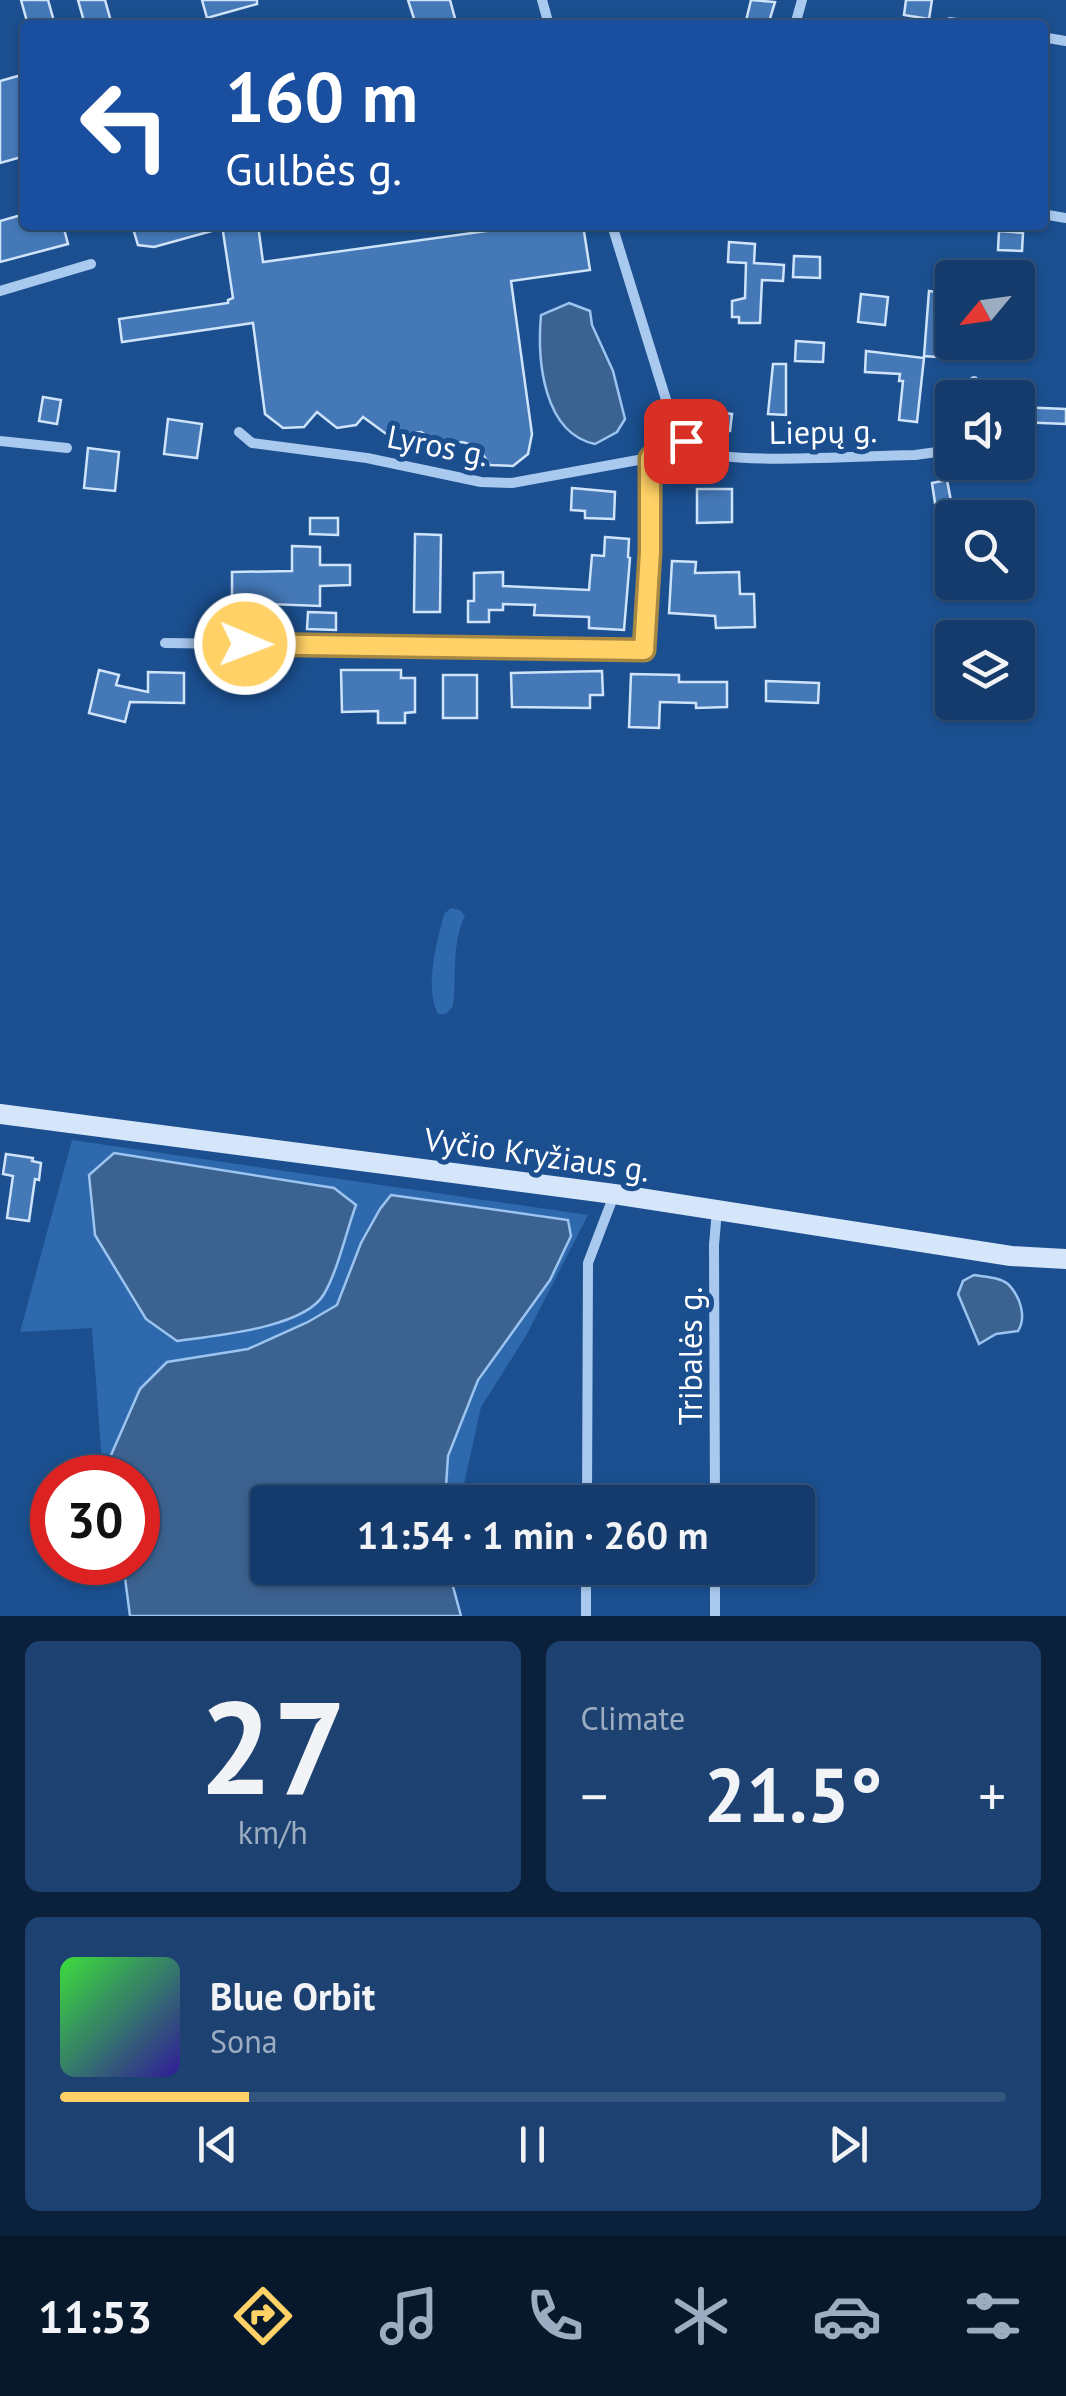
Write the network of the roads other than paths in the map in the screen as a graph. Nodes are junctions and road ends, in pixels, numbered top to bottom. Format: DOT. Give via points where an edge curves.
graph roads {
  1 [pos="614,230"];
  2 [pos="91,264"];
  3 [pos="0,291"];
  4 [pos="679,430"];
  5 [pos="239,432"];
  6 [pos="0,441"];
  7 [pos="67,448"];
  8 [pos="935,452"];
  9 [pos="650,458"];
  10 [pos="165,643"];
  11 [pos="0,1114"];
  12 [pos="614,1194"];
  13 [pos="717,1209"];
  14 [pos="1066,1259"];
  15 [pos="586,1485"];
  16 [pos="715,1485"];
  17 [pos="586,1585"];
  18 [pos="715,1585"];
  19 [pos="586,1616"];
  20 [pos="714,1616"];
  1 -- 4 [label="street"];
  2 -- 3 [label="street"];
  4 -- 8 [label="street, Liepų g." via="696,450 728,458"];
  4 -- 9 [label="street"];
  5 -- 9 [label="street, Lyros g." via="252,443 481,482 512,483"];
  6 -- 7 [label="street"];
  9 -- 10 [label="street" via="644,650"];
  11 -- 12 [label="street, Vyčio Kryžiaus g."];
  12 -- 13 [label="street, Vyčio Kryžiaus g."];
  12 -- 15 [label="street" via="588,1263"];
  13 -- 14 [label="street, Vyčio Kryžiaus g."];
  13 -- 16 [label="street, Tribalės g."];
  17 -- 19 [label="street"];
  18 -- 20 [label="street"];
}
